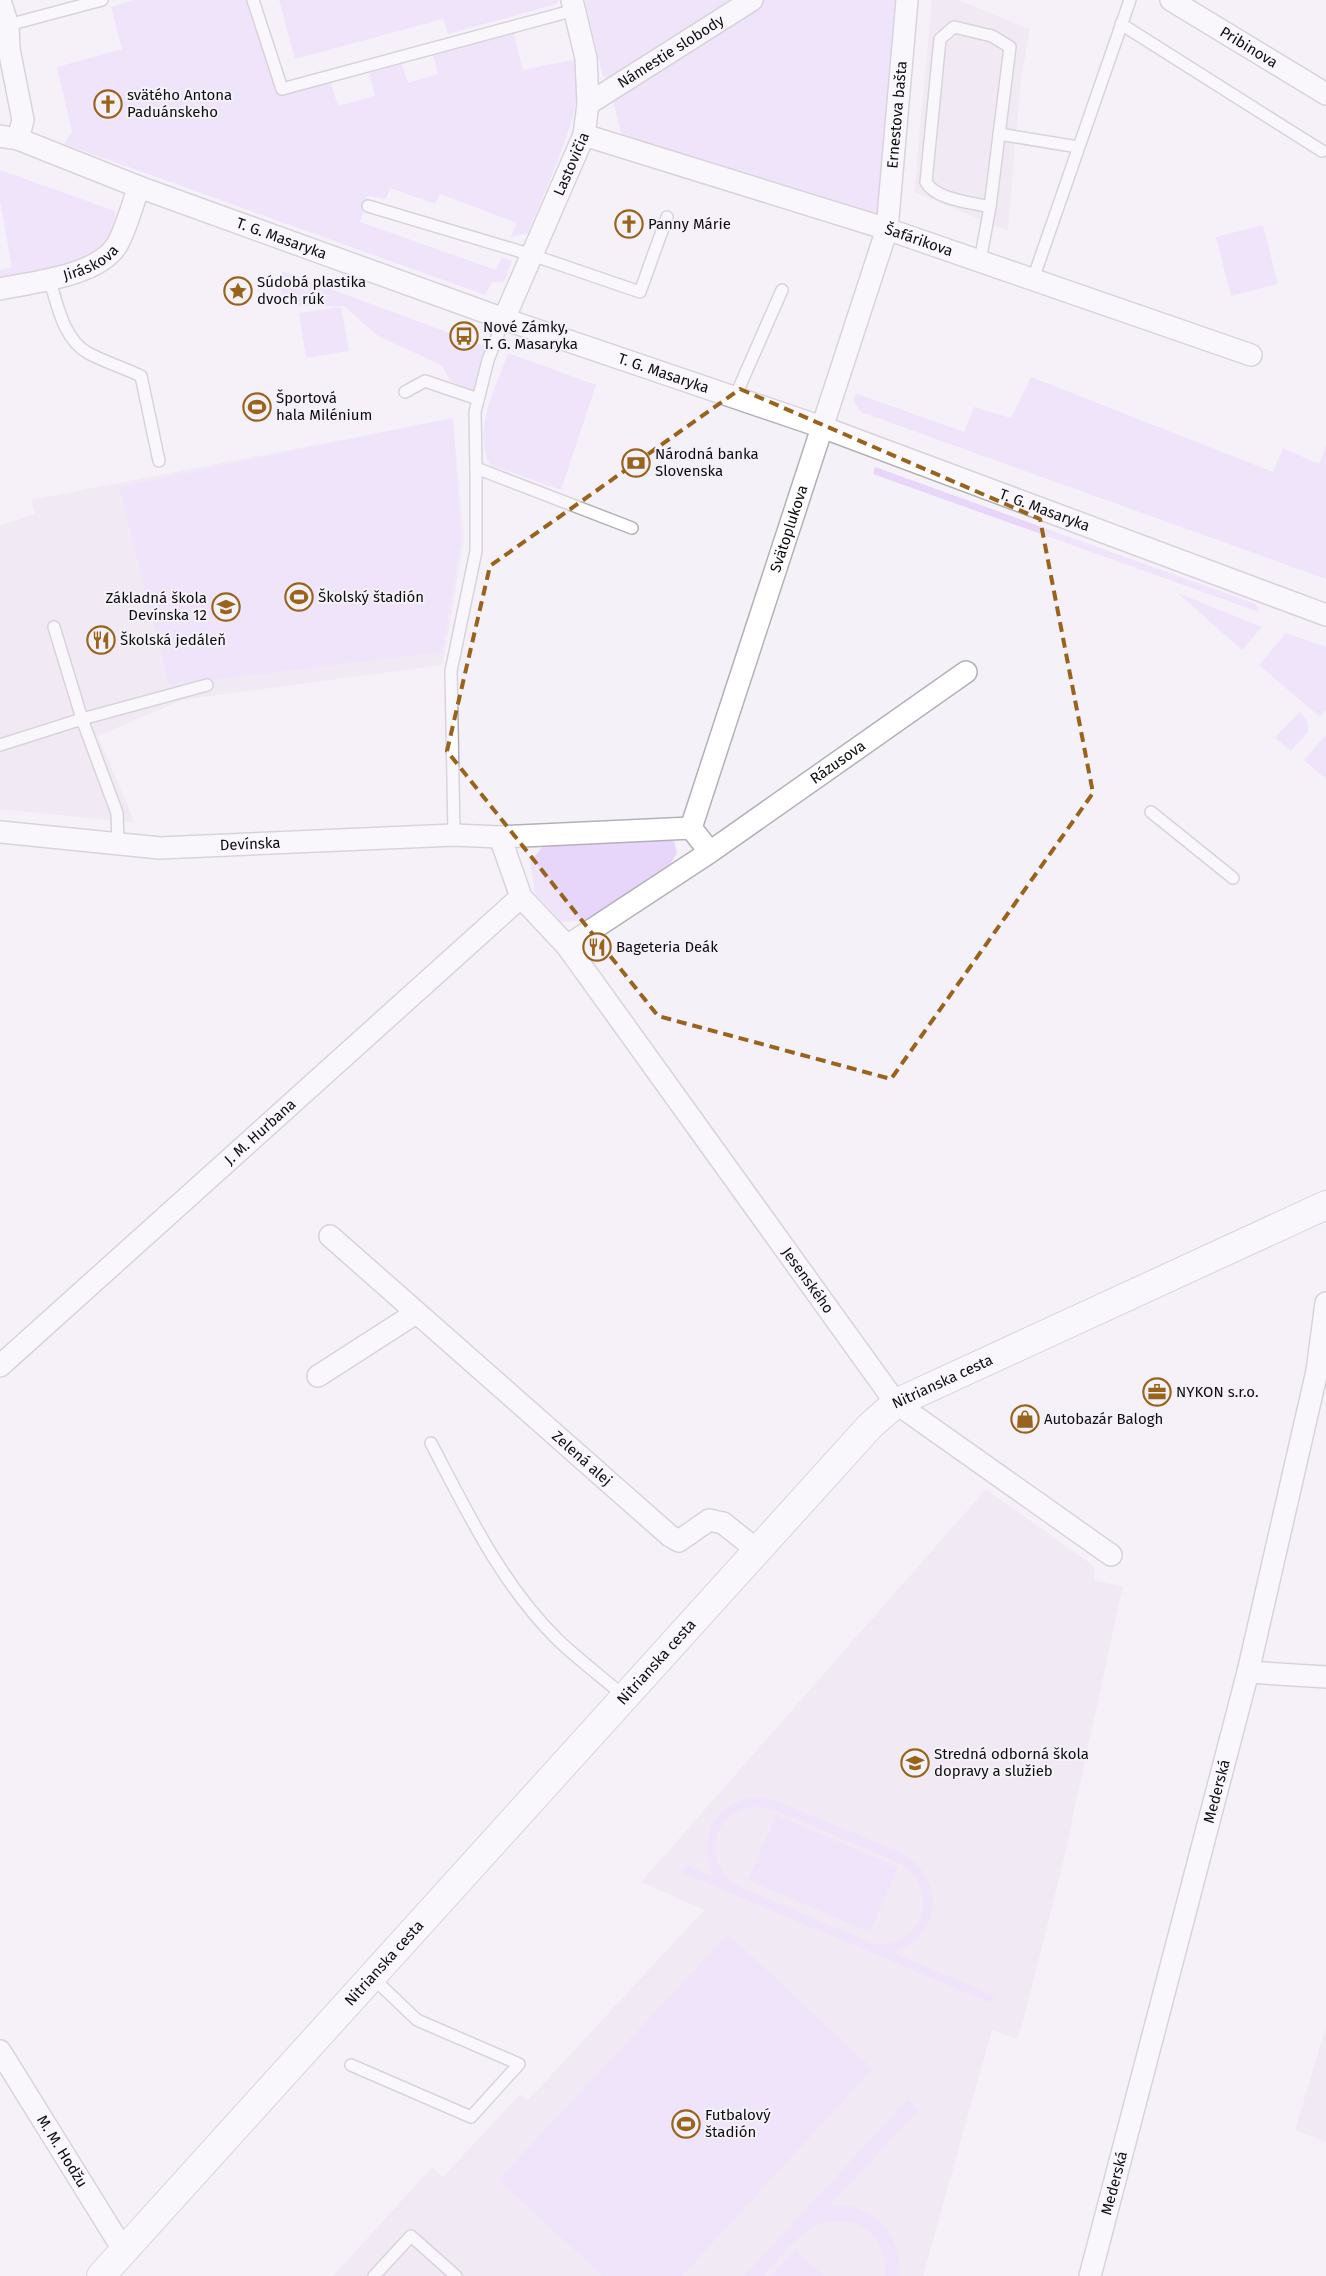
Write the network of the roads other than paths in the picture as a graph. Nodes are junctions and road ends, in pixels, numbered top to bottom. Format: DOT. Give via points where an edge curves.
graph roads {
  1 [pos="102,0"];
  2 [pos="253,0"];
  3 [pos="752,0"];
  4 [pos="907,0"];
  5 [pos="1130,0"];
  6 [pos="1172,0"];
  7 [pos="0,2"];
  8 [pos="574,5"];
  9 [pos="1122,24"];
  10 [pos="8,25"];
  11 [pos="1326,94"];
  12 [pos="588,104"];
  13 [pos="999,134"];
  14 [pos="584,135"];
  15 [pos="9,137"];
  16 [pos="1078,147"];
  17 [pos="1322,151"];
  18 [pos="139,187"];
  19 [pos="368,206"];
  20 [pos="990,206"];
  21 [pos="667,217"];
  22 [pos="887,229"];
  23 [pos="532,255"];
  24 [pos="980,261"];
  25 [pos="49,278"];
  26 [pos="1032,279"];
  27 [pos="0,289"];
  28 [pos="782,290"];
  29 [pos="504,320"];
  30 [pos="1251,355"];
  31 [pos="406,392"];
  32 [pos="735,397"];
  33 [pos="478,399"];
  34 [pos="822,426"];
  35 [pos="160,460"];
  36 [pos="476,468"];
  37 [pos="632,528"];
  38 [pos="1326,615"];
  39 [pos="54,627"];
  40 [pos="966,672"];
  41 [pos="207,685"];
  42 [pos="82,719"];
  43 [pos="0,745"];
  44 [pos="1151,812"];
  45 [pos="691,828"];
  46 [pos="0,832"];
  47 [pos="454,835"];
  48 [pos="500,837"];
  49 [pos="118,844"];
  50 [pos="710,852"];
  51 [pos="1233,878"];
  52 [pos="522,897"];
  53 [pos="567,946"];
  54 [pos="1326,1205"];
  55 [pos="330,1236"];
  56 [pos="1326,1303"];
  57 [pos="416,1313"];
  58 [pos="0,1366"];
  59 [pos="318,1376"];
  60 [pos="896,1403"];
  61 [pos="431,1443"];
  62 [pos="758,1550"];
  63 [pos="1111,1555"];
  64 [pos="1248,1672"];
  65 [pos="1326,1678"];
  66 [pos="625,1697"];
  67 [pos="372,1977"];
  68 [pos="0,2050"];
  69 [pos="351,2066"];
  70 [pos="124,2251"];
  71 [pos="101,2276"];
  72 [pos="374,2276"];
  73 [pos="456,2276"];
  74 [pos="1090,2276"];
  1 -- 10 [label="lane"];
  2 -- 8 [label="lane" via="282,89"];
  3 -- 12 [label="street, Námestie slobody"];
  4 -- 22 [label="street, Ernestova bašta"];
  5 -- 9 [label="lane"];
  6 -- 11 [label="street, Pribinova"];
  7 -- 10 [label="street"];
  8 -- 12 [label="street, Lastovičia" via="586,58"];
  9 -- 16 [label="lane"];
  9 -- 17 [label="lane"];
  10 -- 15 [label="street" via="9,49 23,120"];
  12 -- 14 [label="street, Lastovičia"];
  13 -- 16 [label="lane"];
  13 -- 20 [label="lane"];
  13 -- 20 [label="lane" via="1010,47 992,36 954,27 940,39 926,182 930,189 945,195"];
  14 -- 22 [label="street, Šafárikova"];
  14 -- 23 [label="street, Lastovičia"];
  15 -- 18 [label="street, T. G. Masaryka"];
  16 -- 26 [label="lane"];
  18 -- 25 [label="street, Jiráskova" via="117,245 103,259 82,271"];
  18 -- 29 [label="street, T. G. Masaryka"];
  19 -- 23 [label="lane"];
  20 -- 24 [label="lane"];
  21 -- 23 [label="lane" via="640,292"];
  22 -- 24 [label="street, Šafárikova"];
  22 -- 34 [label="street, Svätoplukova"];
  23 -- 29 [label="street, Lastovičia"];
  24 -- 26 [label="street, Šafárikova"];
  25 -- 27 [label="street, Jiráskova"];
  25 -- 35 [label="lane" via="63,322 85,352 141,376"];
  26 -- 30 [label="street, Šafárikova"];
  28 -- 32 [label="lane"];
  29 -- 32 [label="street, T. G. Masaryka"];
  29 -- 33 [label="lane" via="488,360"];
  31 -- 33 [label="lane" via="425,381"];
  32 -- 34 [label="street, T. G. Masaryka"];
  33 -- 36 [label="lane" via="475,412"];
  34 -- 38 [label="street, T. G. Masaryka"];
  34 -- 45 [label="street, Svätoplukova"];
  36 -- 37 [label="lane"];
  36 -- 47 [label="lane" via="476,551 451,671"];
  39 -- 42 [label="lane"];
  40 -- 50 [label="street, Rázusova"];
  41 -- 42 [label="lane"];
  42 -- 43 [label="lane"];
  42 -- 49 [label="lane" via="117,813"];
  44 -- 51 [label="lane"];
  45 -- 48 [label="street, Devínska"];
  45 -- 50 [label="street"];
  46 -- 49 [label="street, Devínska"];
  47 -- 48 [label="street, Devínska"];
  47 -- 49 [label="street, Devínska" via="160,848"];
  48 -- 52 [label="street"];
  50 -- 53 [label="street, Rázusova"];
  52 -- 53 [label="street, Jesenského"];
  52 -- 58 [label="street, J. M. Hurbana"];
  53 -- 60 [label="street, Jesenského"];
  54 -- 60 [label="main road, Nitrianska cesta"];
  55 -- 57 [label="street, Zelená alej"];
  56 -- 64 [label="street, Mederská" via="1317,1372"];
  57 -- 59 [label="street"];
  57 -- 62 [label="street, Zelená alej" via="670,1536 680,1541 708,1520 723,1523"];
  60 -- 62 [label="main road, Nitrianska cesta" via="870,1426"];
  60 -- 63 [label="street, Jesenského"];
  61 -- 66 [label="lane" via="481,1538 516,1591 558,1640"];
  62 -- 66 [label="main road, Nitrianska cesta"];
  64 -- 65 [label="street"];
  64 -- 74 [label="street, Mederská"];
  66 -- 67 [label="main road, Nitrianska cesta"];
  67 -- 69 [label="lane" via="417,2020 519,2064 471,2117"];
  67 -- 70 [label="main road, Nitrianska cesta"];
  68 -- 70 [label="street, M. M. Hodžu"];
  70 -- 71 [label="main road, Nitrianska cesta"];
  72 -- 73 [label="lane" via="411,2236"];
}
